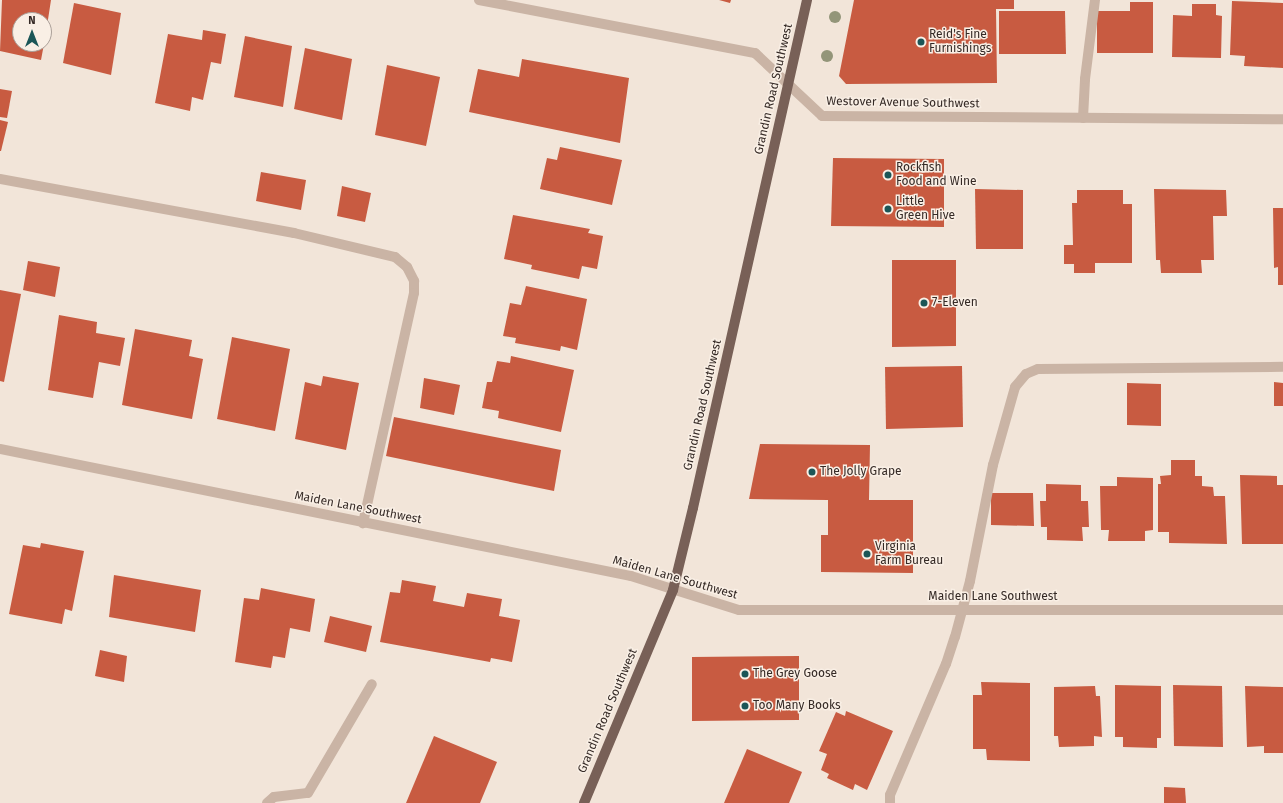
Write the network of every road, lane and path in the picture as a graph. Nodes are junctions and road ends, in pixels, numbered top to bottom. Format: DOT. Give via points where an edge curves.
graph roads {
  1 [pos="479,0"];
  2 [pos="807,0"];
  3 [pos="1095,0"];
  4 [pos="788,86"];
  5 [pos="1083,118"];
  6 [pos="1283,119"];
  7 [pos="0,179"];
  8 [pos="1283,367"];
  9 [pos="0,449"];
  10 [pos="363,523"];
  11 [pos="673,590"];
  12 [pos="962,610"];
  13 [pos="1283,610"];
  14 [pos="372,684"];
  15 [pos="267,803"];
  16 [pos="584,803"];
  17 [pos="890,803"];
  1 -- 4 [label="street, Westover Avenue Southwest" via="755,53"];
  2 -- 4 [label="main road, Grandin Road Southwest"];
  3 -- 5 [label="street"];
  4 -- 5 [label="street, Westover Avenue Southwest" via="822,116"];
  4 -- 11 [label="main road, Grandin Road Southwest" via="694,508"];
  5 -- 6 [label="street, Westover Avenue Southwest"];
  7 -- 10 [label="street" via="294,233 395,257 407,267 414,281 414,293"];
  8 -- 12 [label="street" via="1038,369 1026,374 1015,387 993,465"];
  9 -- 10 [label="street, Maiden Lane Southwest"];
  10 -- 11 [label="street, Maiden Lane Southwest" via="631,576"];
  11 -- 12 [label="street, Maiden Lane Southwest" via="739,610"];
  11 -- 16 [label="main road, Grandin Road Southwest"];
  12 -- 13 [label="street, Maiden Lane Southwest"];
  12 -- 17 [label="street" via="946,664 890,795"];
  14 -- 15 [label="street" via="308,793 274,797"];
}
